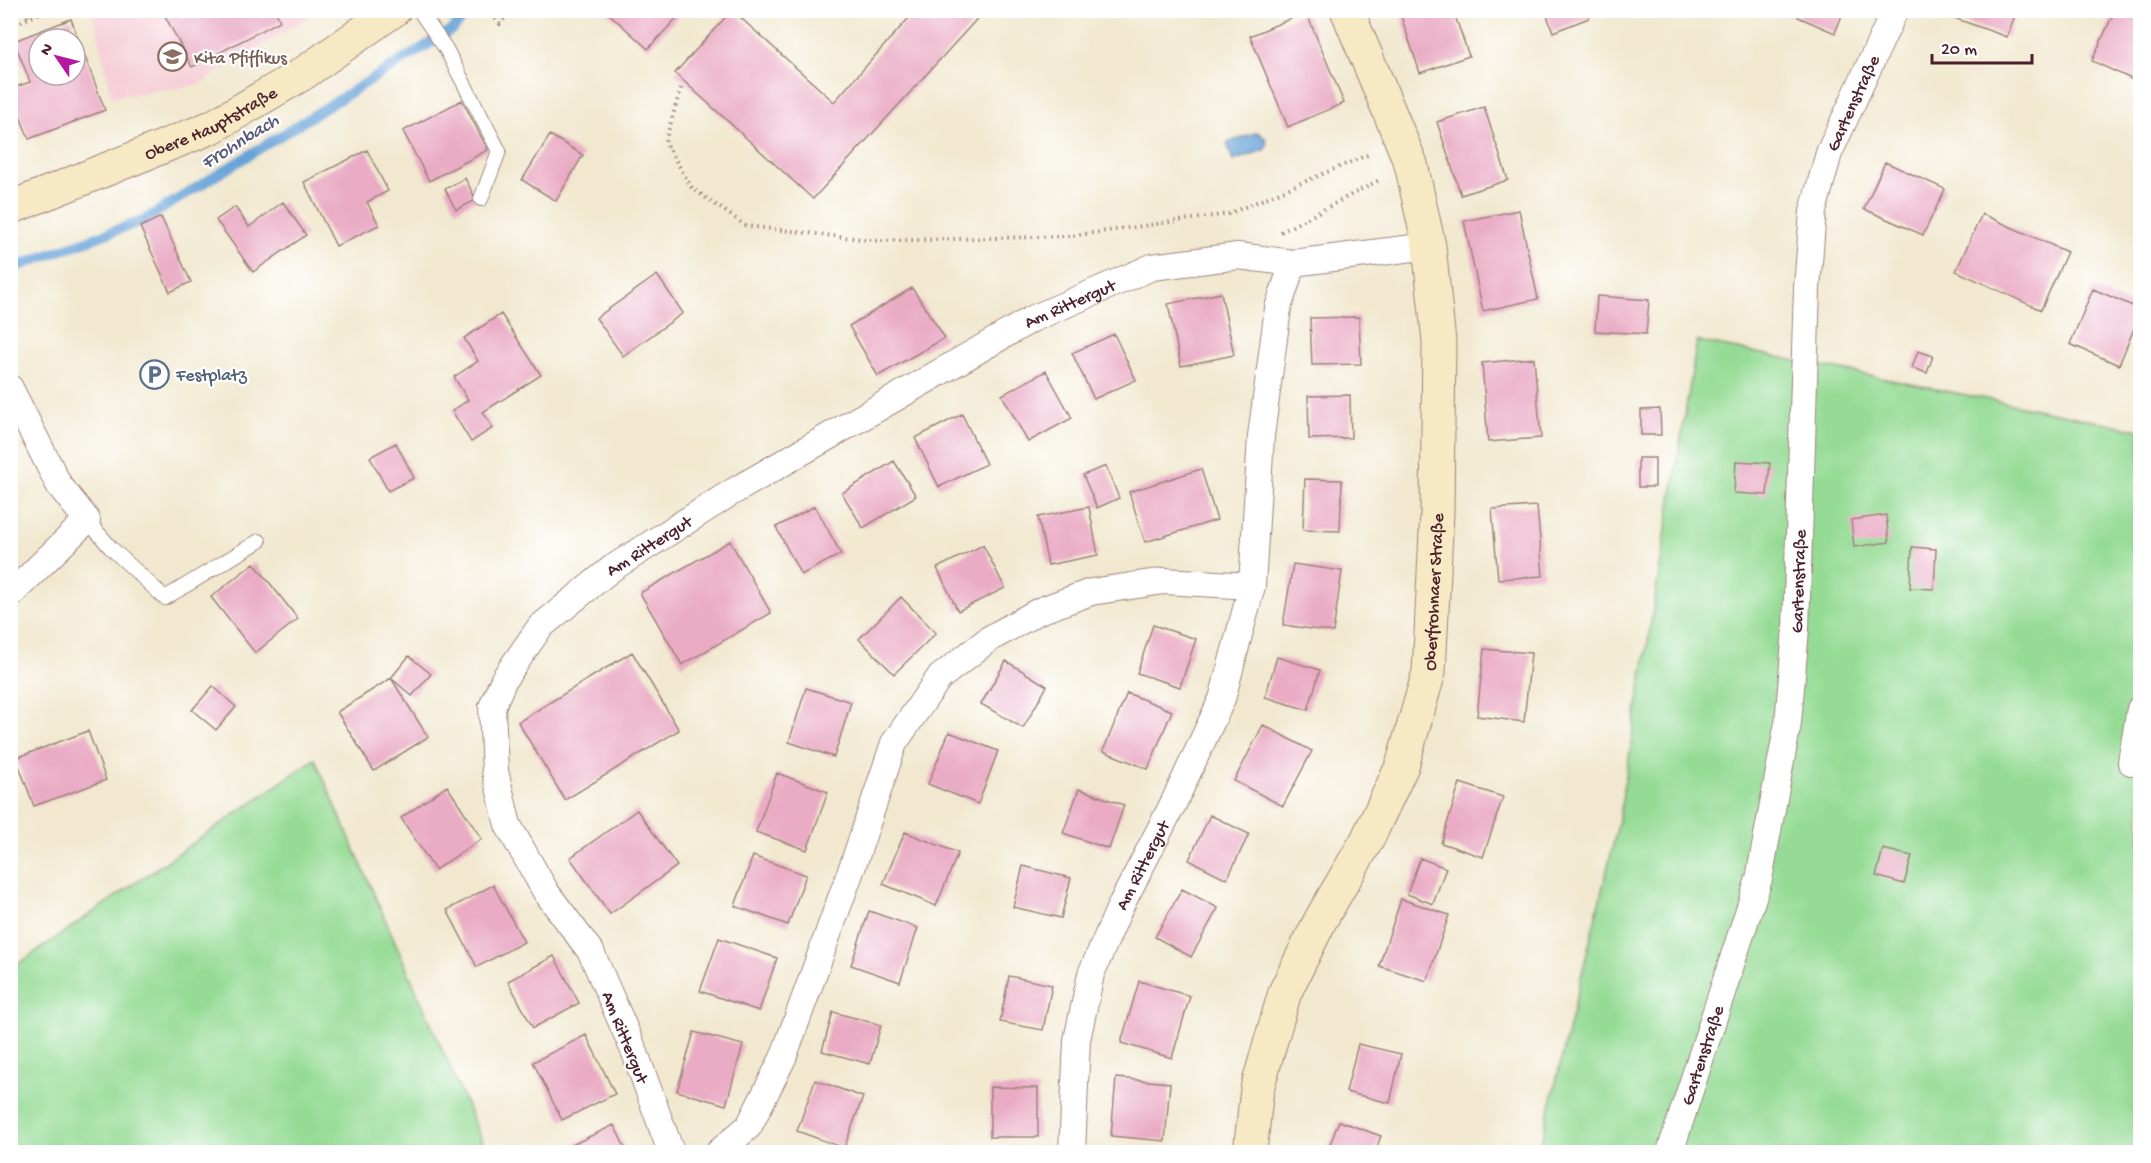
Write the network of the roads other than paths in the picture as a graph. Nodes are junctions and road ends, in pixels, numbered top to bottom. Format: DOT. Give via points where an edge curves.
graph roads {
  1 [pos="394,10"];
  2 [pos="419,10"];
  3 [pos="1347,10"];
  4 [pos="1895,10"];
  5 [pos="482,199"];
  6 [pos="10,208"];
  7 [pos="1429,246"];
  8 [pos="1293,263"];
  9 [pos="10,388"];
  10 [pos="87,520"];
  11 [pos="259,541"];
  12 [pos="1252,586"];
  13 [pos="10,595"];
  14 [pos="2140,709"];
  15 [pos="2131,762"];
  16 [pos="670,1152"];
  17 [pos="719,1152"];
  18 [pos="1072,1152"];
  19 [pos="1250,1152"];
  20 [pos="1670,1152"];
  1 -- 6 [label="street, Obere Hauptstraße" via="304,73 212,127"];
  2 -- 5 [label="lane" via="446,49 500,151"];
  3 -- 7 [label="street, Oberfrohnaer Straße" via="1406,152"];
  4 -- 20 [label="street, Gartenstraße" via="1829,153 1813,211 1796,629 1788,723 1759,879"];
  7 -- 8 [label="street, Am Rittergut"];
  7 -- 19 [label="street, Oberfrohnaer Straße" via="1439,342 1437,512 1429,672 1402,766 1368,840 1321,919 1285,992 1257,1089"];
  8 -- 12 [label="street, Am Rittergut" via="1278,308 1261,436"];
  8 -- 16 [label="street, Am Rittergut" via="1238,256 1152,267 1032,319 729,494 610,569 540,627 504,679 492,707 495,771 508,825 546,892 591,952 635,1053"];
  9 -- 10 [label="street" via="59,485"];
  10 -- 11 [label="lane" via="165,598"];
  10 -- 13 [label="street"];
  12 -- 17 [label="street" via="1164,581 1091,592 1039,611 989,639 939,678 894,743 783,1058 749,1126"];
  12 -- 18 [label="street, Am Rittergut" via="1222,699 1120,906 1091,974 1077,1040"];
  14 -- 15 [label="street"];
}
